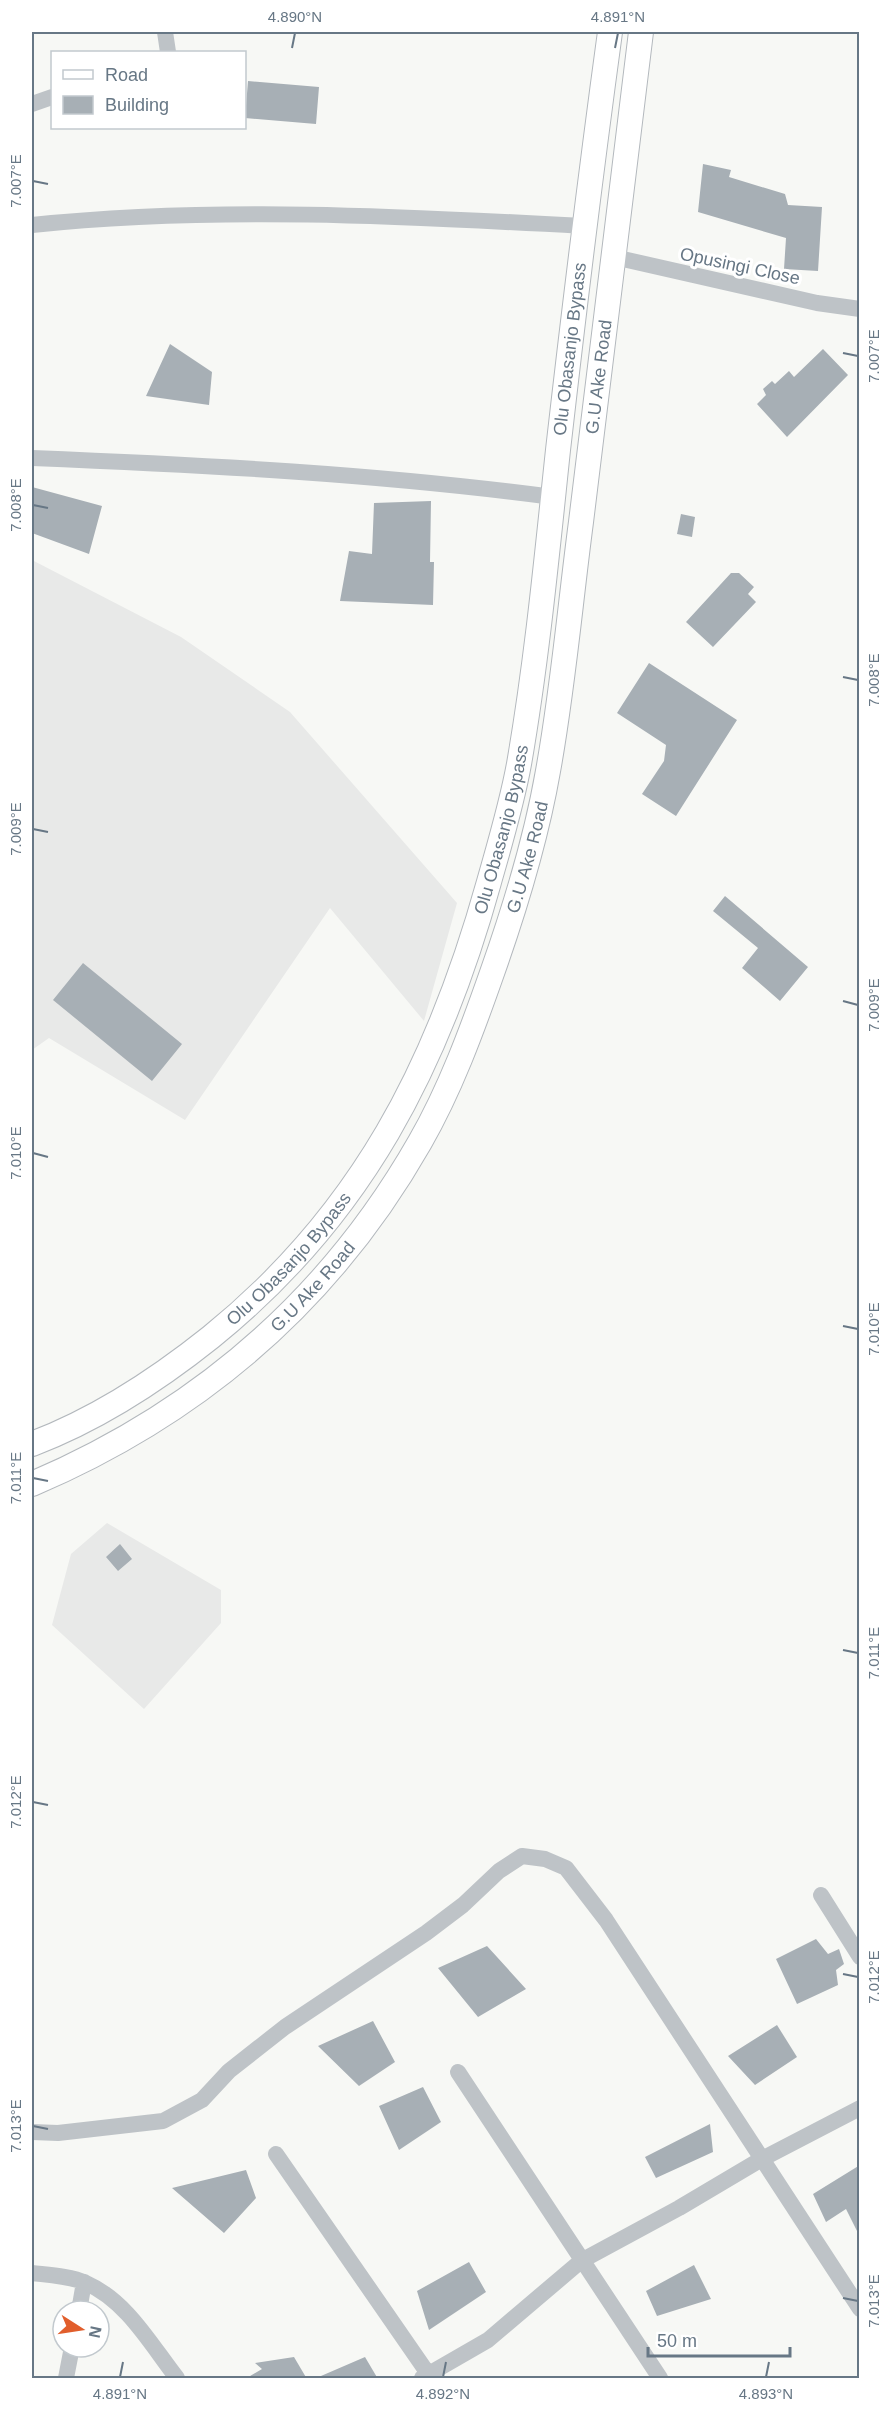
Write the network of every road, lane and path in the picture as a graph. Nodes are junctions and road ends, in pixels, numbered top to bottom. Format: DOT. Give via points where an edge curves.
graph roads {
  1 [pos="165,32"];
  2 [pos="610,32"];
  3 [pos="641,32"];
  4 [pos="168,51"];
  5 [pos="51,97"];
  6 [pos="32,104"];
  7 [pos="32,225"];
  8 [pos="584,226"];
  9 [pos="614,257"];
  10 [pos="860,309"];
  11 [pos="32,458"];
  12 [pos="553,497"];
  13 [pos="32,1444"];
  14 [pos="32,1484"];
  15 [pos="822,1895"];
  16 [pos="860,1957"];
  17 [pos="459,2072"];
  18 [pos="860,2108"];
  19 [pos="32,2132"];
  20 [pos="276,2154"];
  21 [pos="760,2160"];
  22 [pos="582,2261"];
  23 [pos="32,2273"];
  24 [pos="84,2282"];
  25 [pos="81,2299"];
  26 [pos="860,2309"];
  27 [pos="70,2359"];
  28 [pos="425,2377"];
  29 [pos="66,2379"];
  30 [pos="177,2379"];
  31 [pos="660,2379"];
  1 -- 4 [label="street"];
  2 -- 8 [label="main road, Olu Obasanjo Bypass"];
  3 -- 9 [label="main road, G.U Ake Road"];
  5 -- 6 [label="street"];
  7 -- 8 [label="street" via="107,217 359,214"];
  8 -- 12 [label="main road, Olu Obasanjo Bypass"];
  9 -- 10 [label="street, Opusingi Close" via="817,303"];
  9 -- 14 [label="main road, G.U Ake Road" via="548,772 510,924 478,1012 422,1140 376,1214 332,1271 232,1366 183,1403 118,1443"];
  11 -- 12 [label="street" via="270,468 434,481"];
  12 -- 13 [label="main road, Olu Obasanjo Bypass" via="518,765 500,842 457,986 402,1109 364,1171 283,1274 186,1357 95,1418"];
  15 -- 16 [label="street"];
  17 -- 22 [label="street"];
  18 -- 21 [label="street"];
  19 -- 21 [label="street" via="58,2133 163,2121 202,2100 229,2071 285,2028 426,1933 499,1870 522,1856 545,1859 566,1868 606,1920"];
  20 -- 28 [label="street"];
  21 -- 22 [label="street"];
  21 -- 26 [label="street"];
  22 -- 28 [label="street" via="488,2340"];
  22 -- 31 [label="street"];
  23 -- 24 [label="street"];
  24 -- 25 [label="street"];
  24 -- 30 [label="street" via="121,2306"];
  27 -- 29 [label="street"];
}
